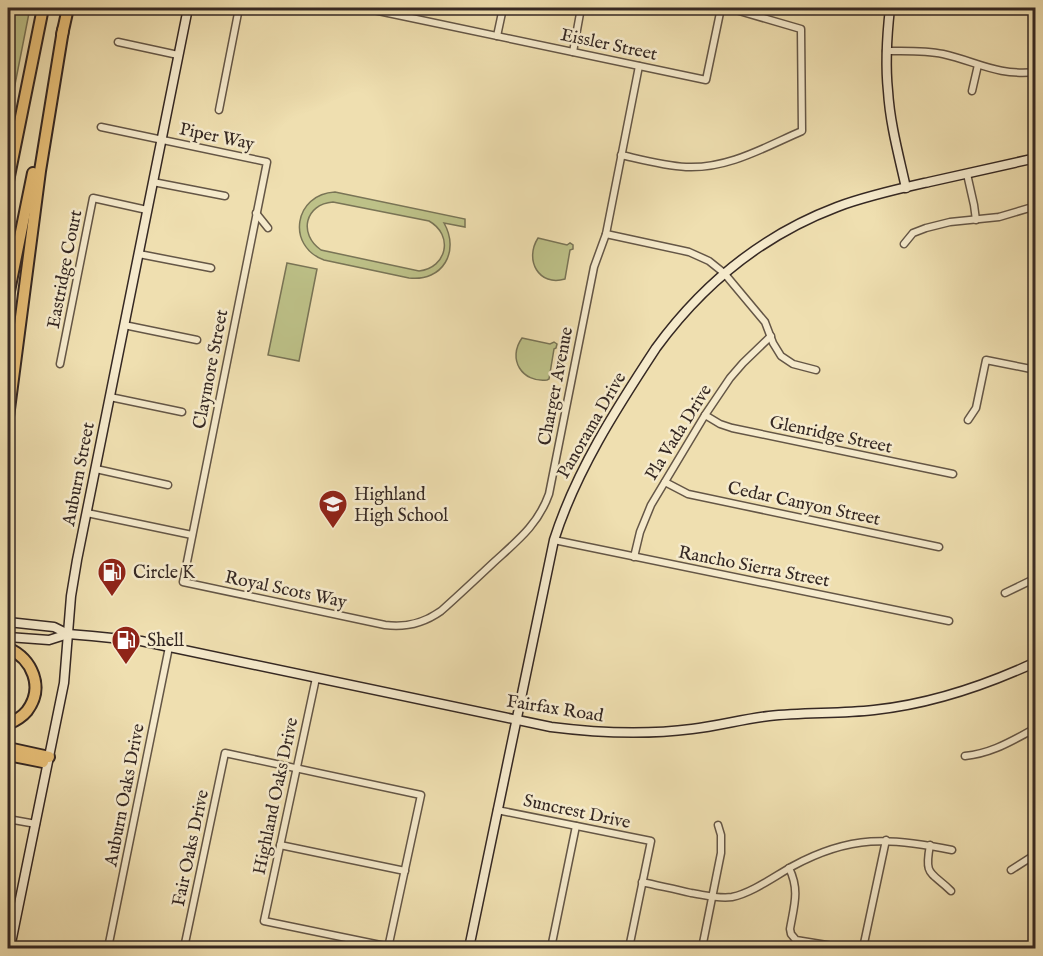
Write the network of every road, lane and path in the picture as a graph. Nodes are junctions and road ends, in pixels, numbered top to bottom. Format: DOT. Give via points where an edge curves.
graph roads {
  1 [pos="43,8"];
  2 [pos="68,8"];
  3 [pos="188,8"];
  4 [pos="239,8"];
  5 [pos="364,8"];
  6 [pos="503,8"];
  7 [pos="581,8"];
  8 [pos="721,8"];
  9 [pos="729,8"];
  10 [pos="890,8"];
  11 [pos="63,30"];
  12 [pos="497,36"];
  13 [pos="118,42"];
  14 [pos="886,51"];
  15 [pos="573,52"];
  16 [pos="178,55"];
  17 [pos="978,65"];
  18 [pos="639,66"];
  19 [pos="1035,72"];
  20 [pos="972,91"];
  21 [pos="219,110"];
  22 [pos="101,127"];
  23 [pos="161,140"];
  24 [pos="621,155"];
  25 [pos="1035,158"];
  26 [pos="267,162"];
  27 [pos="967,174"];
  28 [pos="8,181"];
  29 [pos="153,182"];
  30 [pos="906,188"];
  31 [pos="225,196"];
  32 [pos="1035,206"];
  33 [pos="147,210"];
  34 [pos="256,213"];
  35 [pos="976,220"];
  36 [pos="268,228"];
  37 [pos="606,234"];
  38 [pos="904,244"];
  39 [pos="139,254"];
  40 [pos="211,268"];
  41 [pos="724,273"];
  42 [pos="8,296"];
  43 [pos="124,325"];
  44 [pos="771,336"];
  45 [pos="197,340"];
  46 [pos="60,364"];
  47 [pos="816,370"];
  48 [pos="1035,370"];
  49 [pos="110,397"];
  50 [pos="183,411"];
  51 [pos="705,415"];
  52 [pos="8,417"];
  53 [pos="968,420"];
  54 [pos="96,469"];
  55 [pos="953,474"];
  56 [pos="665,482"];
  57 [pos="168,485"];
  58 [pos="1035,504"];
  59 [pos="87,513"];
  60 [pos="1035,526"];
  61 [pos="192,535"];
  62 [pos="554,540"];
  63 [pos="939,547"];
  64 [pos="634,557"];
  65 [pos="1035,578"];
  66 [pos="183,582"];
  67 [pos="1005,593"];
  68 [pos="949,621"];
  69 [pos="8,622"];
  70 [pos="383,625"];
  71 [pos="68,634"];
  72 [pos="8,637"];
  73 [pos="170,647"];
  74 [pos="8,648"];
  75 [pos="1035,662"];
  76 [pos="316,678"];
  77 [pos="516,719"];
  78 [pos="8,724"];
  79 [pos="1035,728"];
  80 [pos="8,748"];
  81 [pos="8,755"];
  82 [pos="965,756"];
  83 [pos="49,760"];
  84 [pos="296,768"];
  85 [pos="497,810"];
  86 [pos="8,819"];
  87 [pos="36,824"];
  88 [pos="718,825"];
  89 [pos="576,826"];
  90 [pos="886,840"];
  91 [pos="280,844"];
  92 [pos="930,845"];
  93 [pos="952,850"];
  94 [pos="1035,854"];
  95 [pos="789,868"];
  96 [pos="1011,870"];
  97 [pos="405,871"];
  98 [pos="642,882"];
  99 [pos="951,891"];
  100 [pos="713,897"];
  101 [pos="10,948"];
  102 [pos="108,948"];
  103 [pos="184,948"];
  104 [pos="390,948"];
  105 [pos="469,948"];
  106 [pos="551,948"];
  107 [pos="629,948"];
  108 [pos="702,948"];
  109 [pos="844,948"];
  110 [pos="863,948"];
  1 -- 28 [label="highway"];
  2 -- 11 [label="highway"];
  3 -- 16 [label="main road, Auburn Street"];
  4 -- 21 [label="street"];
  5 -- 12 [label="street, Eissler Street"];
  6 -- 12 [label="street"];
  7 -- 15 [label="street"];
  8 -- 18 [label="street, Eissler Street" via="706,80"];
  9 -- 24 [label="street" via="801,29 802,131 739,159 713,166 672,166"];
  10 -- 14 [label="main road"];
  11 -- 42 [label="highway"];
  11 -- 52 [label="highway"];
  12 -- 15 [label="street, Eissler Street"];
  13 -- 16 [label="street"];
  14 -- 17 [label="street" via="941,53"];
  14 -- 30 [label="main road" via="890,111"];
  15 -- 18 [label="street, Eissler Street"];
  16 -- 23 [label="main road, Auburn Street"];
  17 -- 19 [label="street" via="1010,73"];
  17 -- 20 [label="street"];
  18 -- 24 [label="street, Charger Avenue"];
  22 -- 23 [label="street, Piper Way"];
  23 -- 26 [label="street, Piper Way"];
  23 -- 29 [label="main road, Auburn Street"];
  24 -- 37 [label="street, Charger Avenue"];
  25 -- 27 [label="main road, Panorama Drive"];
  26 -- 34 [label="street, Claymore Street"];
  27 -- 30 [label="main road, Panorama Drive"];
  27 -- 35 [label="street"];
  29 -- 31 [label="street"];
  29 -- 33 [label="main road, Auburn Street"];
  30 -- 41 [label="main road, Panorama Drive" via="856,200 818,215 767,242"];
  32 -- 35 [label="street"];
  33 -- 39 [label="main road, Auburn Street"];
  33 -- 46 [label="street, Eastridge Court" via="93,198"];
  34 -- 36 [label="street"];
  34 -- 61 [label="street, Claymore Street"];
  35 -- 38 [label="street" via="926,228 913,233"];
  37 -- 41 [label="street" via="689,252"];
  37 -- 70 [label="street, Charger Avenue" via="594,267 549,494 540,515 434,616 414,624"];
  39 -- 40 [label="street"];
  39 -- 43 [label="main road, Auburn Street"];
  41 -- 44 [label="street" via="765,322"];
  41 -- 62 [label="main road, Panorama Drive" via="681,316 642,369 578,478"];
  43 -- 45 [label="street"];
  43 -- 49 [label="main road, Auburn Street"];
  44 -- 47 [label="street" via="776,350 787,361"];
  44 -- 51 [label="street, Pla Vada Drive" via="730,378"];
  48 -- 53 [label="street" via="986,360 976,408"];
  49 -- 50 [label="street"];
  49 -- 54 [label="main road, Auburn Street"];
  51 -- 55 [label="street, Glenridge Street" via="732,428"];
  51 -- 56 [label="street, Pla Vada Drive"];
  54 -- 57 [label="street"];
  54 -- 59 [label="main road, Auburn Street"];
  56 -- 63 [label="street, Cedar Canyon Street" via="688,494"];
  56 -- 64 [label="street, Pla Vada Drive" via="645,517"];
  58 -- 60 [label="street"];
  59 -- 61 [label="street"];
  59 -- 71 [label="main road, Auburn Street"];
  61 -- 66 [label="street, Claymore Street"];
  62 -- 64 [label="street, Rancho Sierra Street"];
  62 -- 77 [label="main road, Panorama Drive"];
  64 -- 68 [label="street, Rancho Sierra Street"];
  65 -- 67 [label="street"];
  66 -- 70 [label="street, Royal Scots Way"];
  69 -- 71 [label="main road, Fairfax Road" via="54,627"];
  71 -- 72 [label="main road, Fairfax Road" via="49,640"];
  71 -- 73 [label="main road, Fairfax Road"];
  71 -- 83 [label="main road, Auburn Street" via="64,683"];
  73 -- 76 [label="main road, Fairfax Road"];
  73 -- 102 [label="street, Auburn Oaks Drive"];
  74 -- 78 [label="highway" via="19,653 35,679 33,702"];
  75 -- 77 [label="main road, Fairfax Road" via="944,697 872,710 787,714 646,733 573,730"];
  76 -- 77 [label="main road, Fairfax Road"];
  76 -- 84 [label="street, Highland Oaks Drive"];
  77 -- 85 [label="main road, Panorama Drive"];
  79 -- 82 [label="street" via="993,751"];
  80 -- 83 [label="highway"];
  81 -- 83 [label="highway"];
  83 -- 87 [label="main road, Auburn Street"];
  84 -- 91 [label="street, Highland Oaks Drive"];
  84 -- 97 [label="street" via="421,795"];
  84 -- 103 [label="street, Fair Oaks Drive" via="225,753"];
  85 -- 89 [label="street, Suncrest Drive"];
  85 -- 105 [label="main road, Panorama Drive"];
  86 -- 87 [label="street"];
  87 -- 101 [label="main road, Auburn Street"];
  88 -- 100 [label="street" via="722,844"];
  89 -- 98 [label="street, Suncrest Drive" via="651,841"];
  89 -- 106 [label="street"];
  90 -- 92 [label="street"];
  90 -- 95 [label="street" via="835,847"];
  90 -- 110 [label="street"];
  91 -- 97 [label="street"];
  91 -- 104 [label="street, Highland Oaks Drive" via="264,921"];
  92 -- 93 [label="street"];
  92 -- 99 [label="street" via="929,870"];
  94 -- 96 [label="street"];
  95 -- 100 [label="street" via="739,895"];
  95 -- 109 [label="street" via="796,893 791,934 796,940"];
  97 -- 104 [label="street"];
  98 -- 100 [label="street"];
  98 -- 107 [label="street"];
  100 -- 108 [label="street"];
}
